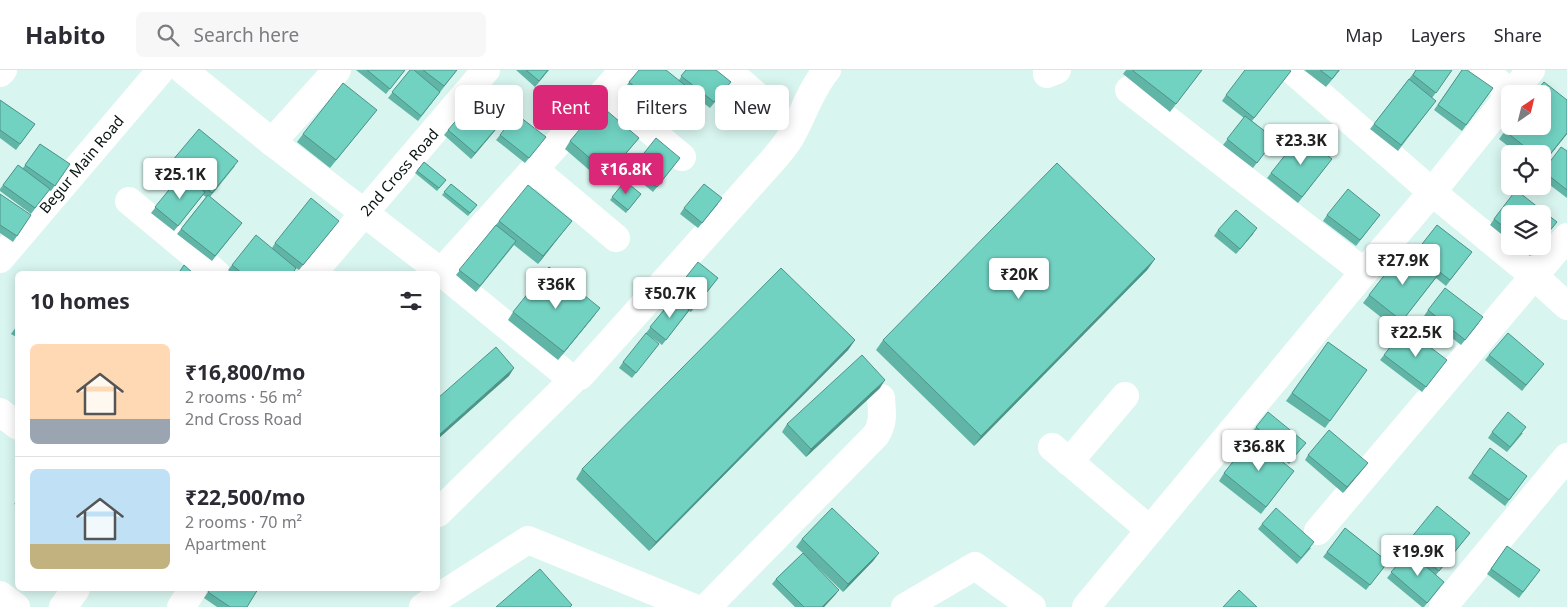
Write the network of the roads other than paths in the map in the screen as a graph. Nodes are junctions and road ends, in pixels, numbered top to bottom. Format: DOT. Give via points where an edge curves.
graph roads {
  1 [pos="3,70"];
  2 [pos="161,70"];
  3 [pos="183,70"];
  4 [pos="337,70"];
  5 [pos="486,70"];
  6 [pos="624,70"];
  7 [pos="727,70"];
  8 [pos="827,70"];
  9 [pos="1048,70"];
  10 [pos="1057,70"];
  11 [pos="1292,70"];
  12 [pos="1484,70"];
  13 [pos="1531,70"];
  14 [pos="0,73"];
  15 [pos="745,85"];
  16 [pos="1501,85"];
  17 [pos="1518,85"];
  18 [pos="608,88"];
  19 [pos="1129,90"];
  20 [pos="608,95"];
  21 [pos="1501,106"];
  22 [pos="570,130"];
  23 [pos="272,142"];
  24 [pos="682,157"];
  25 [pos="535,170"];
  26 [pos="1432,192"];
  27 [pos="128,202"];
  28 [pos="364,212"];
  29 [pos="1567,236"];
  30 [pos="616,238"];
  31 [pos="0,259"];
  32 [pos="213,271"];
  33 [pos="315,271"];
  34 [pos="442,272"];
  35 [pos="1364,272"];
  36 [pos="1534,276"];
  37 [pos="1567,306"];
  38 [pos="574,378"];
  39 [pos="1125,396"];
  40 [pos="881,398"];
  41 [pos="0,412"];
  42 [pos="15,424"];
  43 [pos="1567,457"];
  44 [pos="440,511"];
  45 [pos="1150,530"];
  46 [pos="1318,531"];
  47 [pos="75,591"];
  48 [pos="192,591"];
  49 [pos="0,595"];
  50 [pos="16,607"];
  51 [pos="63,607"];
  52 [pos="181,607"];
  53 [pos="423,607"];
  54 [pos="692,607"];
  55 [pos="707,607"];
  56 [pos="905,607"];
  57 [pos="1032,607"];
  58 [pos="1086,607"];
  59 [pos="1443,607"];
  1 -- 14 [label="street"];
  2 -- 31 [label="street, Begur Main Road"];
  3 -- 23 [label="street"];
  4 -- 23 [label="street"];
  5 -- 28 [label="street, 2nd Cross Road"];
  6 -- 18 [label="street"];
  7 -- 15 [label="street"];
  8 -- 38 [label="street" via="789,141 580,376"];
  9 -- 10 [label="street" via="1047,74"];
  11 -- 26 [label="street"];
  12 -- 16 [label="street"];
  13 -- 17 [label="street"];
  19 -- 35 [label="street"];
  20 -- 24 [label="street"];
  21 -- 26 [label="street"];
  22 -- 25 [label="street"];
  23 -- 28 [label="street"];
  25 -- 30 [label="street"];
  25 -- 34 [label="street"];
  26 -- 35 [label="street"];
  26 -- 36 [label="street"];
  27 -- 32 [label="street"];
  28 -- 33 [label="street, 2nd Cross Road"];
  28 -- 34 [label="street"];
  29 -- 36 [label="street"];
  34 -- 38 [label="street"];
  35 -- 45 [label="street"];
  36 -- 37 [label="street"];
  36 -- 46 [label="street"];
  38 -- 44 [label="street"];
  39 -- 45 [label="street" via="1060,455"];
  40 -- 55 [label="street" via="883,418 876,435"];
  41 -- 42 [label="street"];
  43 -- 59 [label="street"];
  45 -- 58 [label="street"];
  47 -- 51 [label="street"];
  48 -- 52 [label="street"];
  49 -- 50 [label="street"];
  53 -- 54 [label="street" via="528,540"];
  56 -- 57 [label="street" via="975,566"];
}
